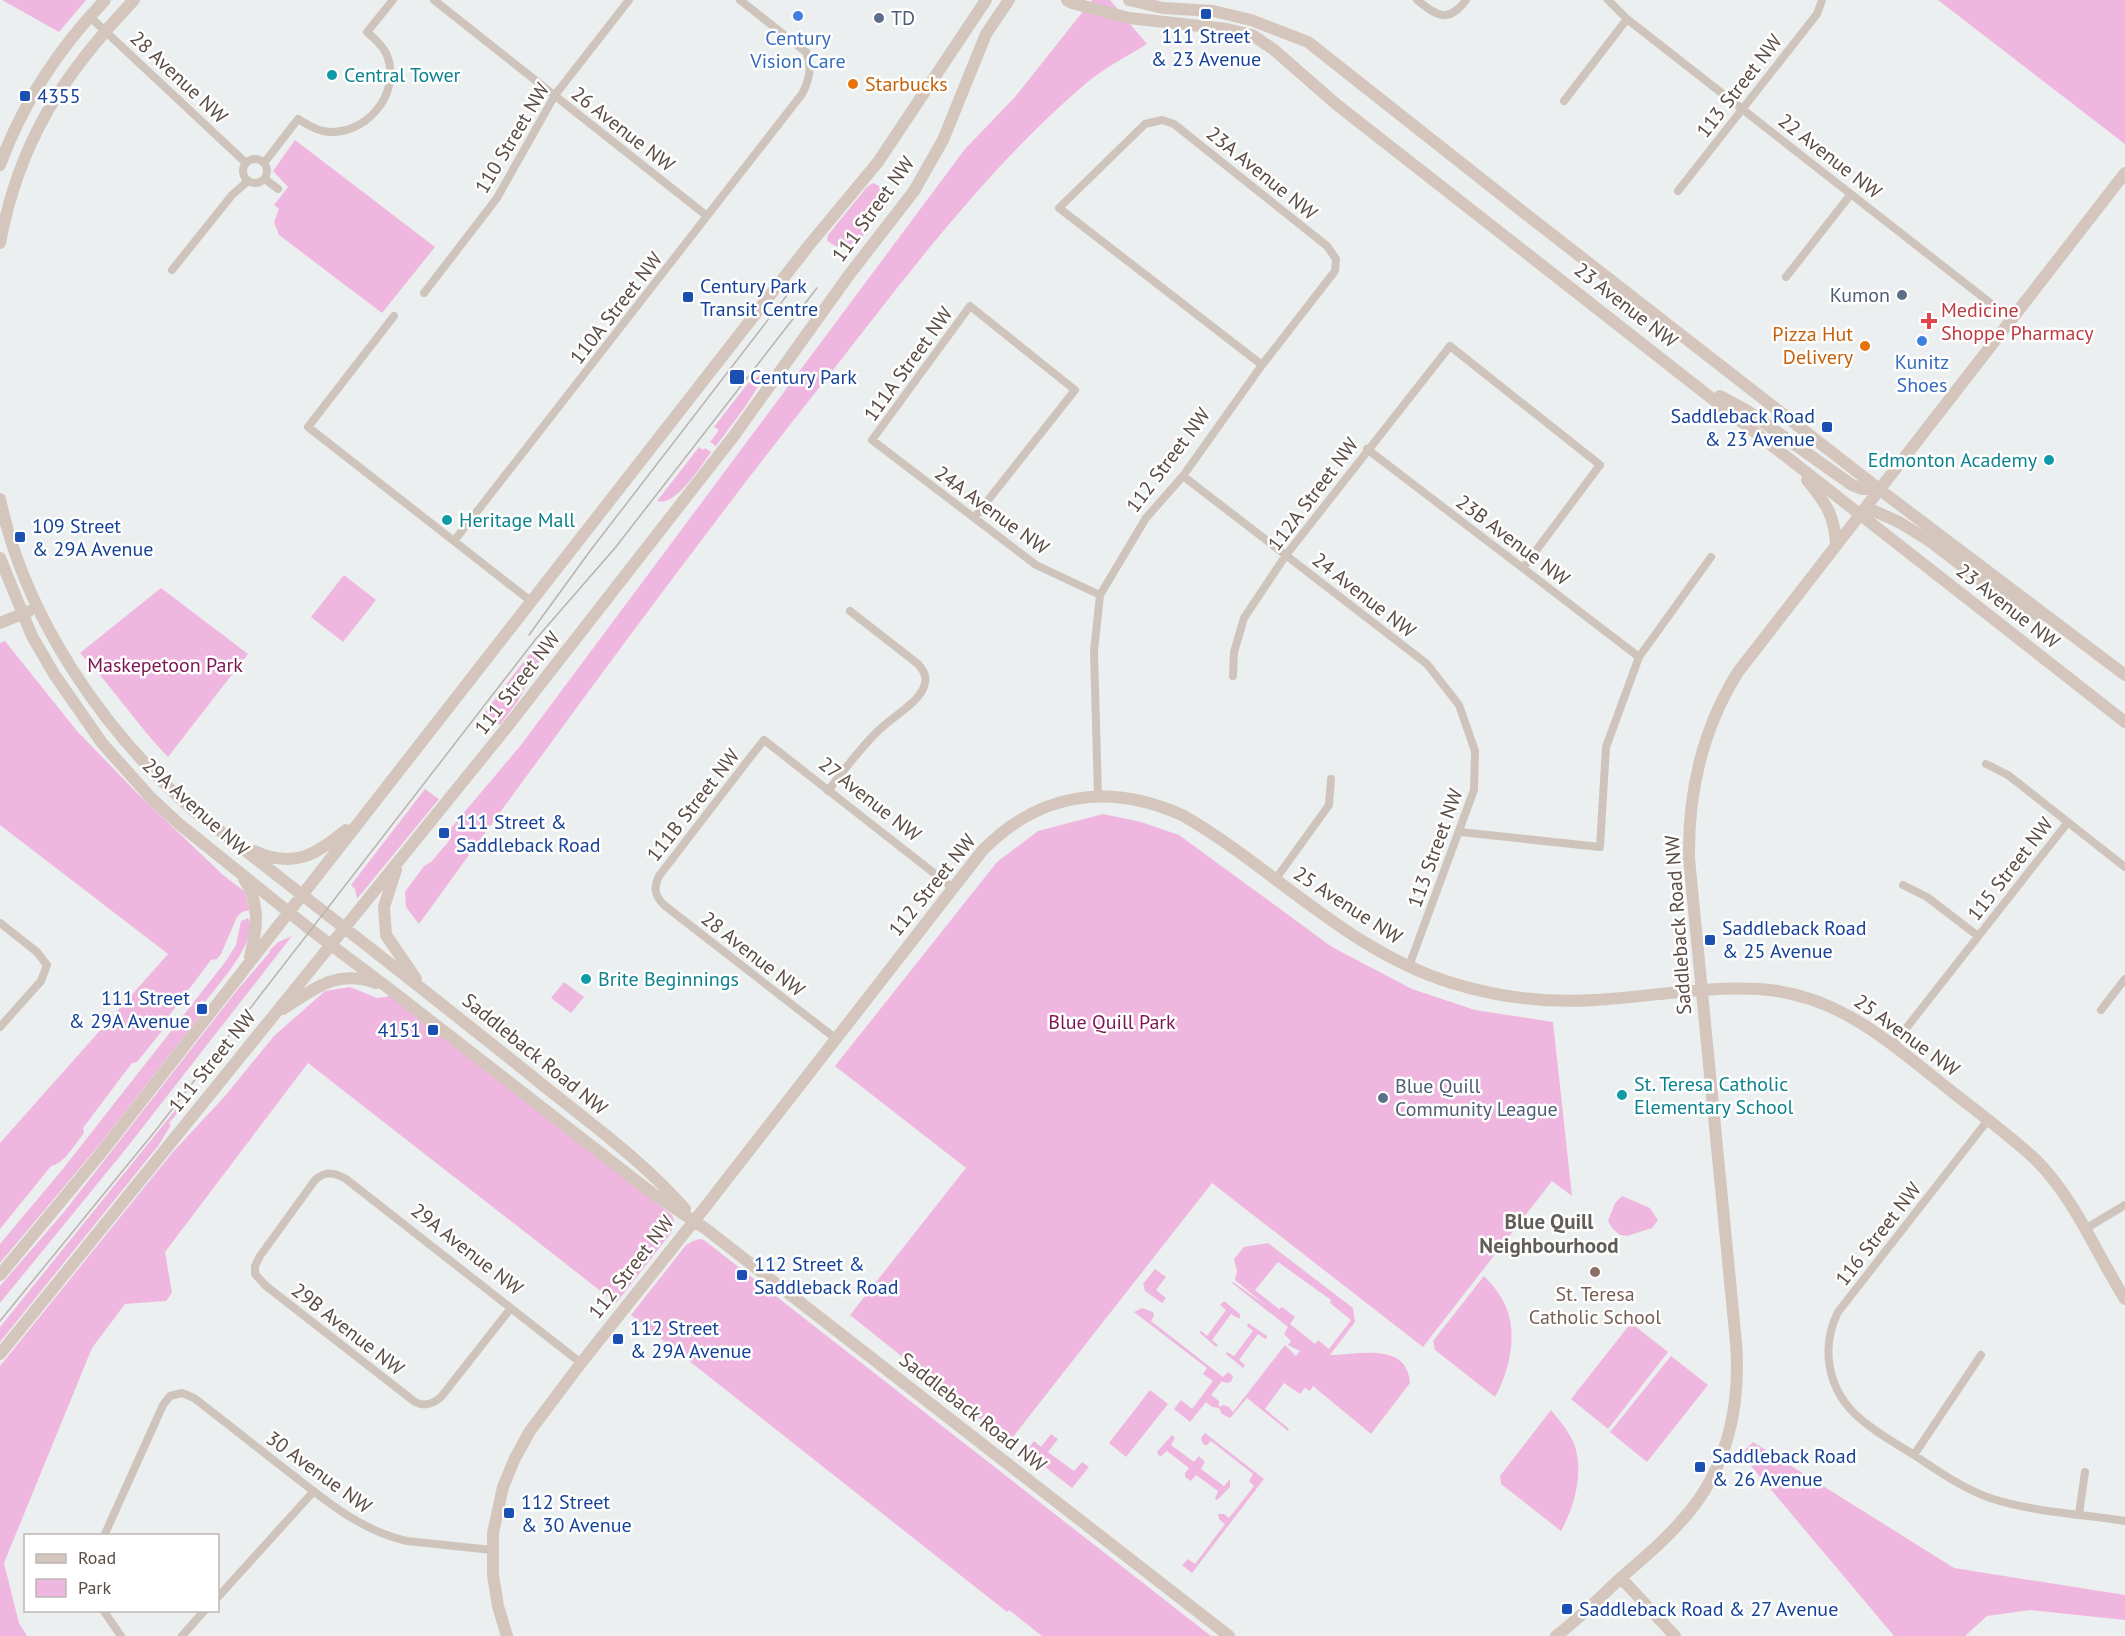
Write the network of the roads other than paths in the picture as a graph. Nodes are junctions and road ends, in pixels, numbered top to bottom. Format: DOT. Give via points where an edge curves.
graph roads {
  1 [pos="105,0"];
  2 [pos="134,0"];
  3 [pos="393,0"];
  4 [pos="434,0"];
  5 [pos="629,0"];
  6 [pos="740,0"];
  7 [pos="986,0"];
  8 [pos="1009,0"];
  9 [pos="1067,0"];
  10 [pos="1129,0"];
  11 [pos="1417,0"];
  12 [pos="1466,0"];
  13 [pos="1608,0"];
  14 [pos="1822,0"];
  15 [pos="89,16"];
  16 [pos="1627,19"];
  17 [pos="105,30"];
  18 [pos="555,96"];
  19 [pos="1564,101"];
  20 [pos="1743,109"];
  21 [pos="246,163"];
  22 [pos="264,163"];
  23 [pos="0,165"];
  24 [pos="2125,173"];
  25 [pos="264,179"];
  26 [pos="248,181"];
  27 [pos="278,189"];
  28 [pos="1678,191"];
  29 [pos="1851,194"];
  30 [pos="707,216"];
  31 [pos="0,243"];
  32 [pos="1336,259"];
  33 [pos="172,270"];
  34 [pos="1786,277"];
  35 [pos="424,293"];
  36 [pos="394,316"];
  37 [pos="2012,320"];
  38 [pos="1262,365"];
  39 [pos="1695,383"];
  40 [pos="872,440"];
  41 [pos="1367,449"];
  42 [pos="1791,460"];
  43 [pos="1183,476"];
  44 [pos="1879,489"];
  45 [pos="0,499"];
  46 [pos="1860,514"];
  47 [pos="974,518"];
  48 [pos="454,541"];
  49 [pos="1836,544"];
  50 [pos="1286,555"];
  51 [pos="1711,557"];
  52 [pos="0,558"];
  53 [pos="1523,568"];
  54 [pos="1100,595"];
  55 [pos="532,602"];
  56 [pos="38,608"];
  57 [pos="850,611"];
  58 [pos="22,614"];
  59 [pos="0,623"];
  60 [pos="2058,623"];
  61 [pos="1640,657"];
  62 [pos="2125,675"];
  63 [pos="1233,676"];
  64 [pos="1459,705"];
  65 [pos="2125,722"];
  66 [pos="764,740"];
  67 [pos="1986,764"];
  68 [pos="1331,779"];
  69 [pos="828,791"];
  70 [pos="1098,796"];
  71 [pos="362,818"];
  72 [pos="2068,822"];
  73 [pos="1460,832"];
  74 [pos="228,836"];
  75 [pos="399,860"];
  76 [pos="2125,867"];
  77 [pos="238,871"];
  78 [pos="1275,880"];
  79 [pos="1903,885"];
  80 [pos="953,888"];
  81 [pos="655,893"];
  82 [pos="303,894"];
  83 [pos="288,912"];
  84 [pos="0,923"];
  85 [pos="345,927"];
  86 [pos="1978,936"];
  87 [pos="331,944"];
  88 [pos="248,964"];
  89 [pos="1409,966"];
  90 [pos="2125,978"];
  91 [pos="387,987"];
  92 [pos="424,989"];
  93 [pos="1702,991"];
  94 [pos="2101,1010"];
  95 [pos="274,1014"];
  96 [pos="0,1027"];
  97 [pos="835,1038"];
  98 [pos="1893,1045"];
  99 [pos="1988,1120"];
  100 [pos="326,1173"];
  101 [pos="2125,1205"];
  102 [pos="694,1219"];
  103 [pos="2085,1229"];
  104 [pos="0,1275"];
  105 [pos="2125,1299"];
  106 [pos="511,1308"];
  107 [pos="0,1354"];
  108 [pos="1981,1355"];
  109 [pos="581,1363"];
  110 [pos="1914,1455"];
  111 [pos="2085,1472"];
  112 [pos="314,1491"];
  113 [pos="2079,1514"];
  114 [pos="2125,1521"];
  115 [pos="105,1534"];
  116 [pos="492,1550"];
  117 [pos="1621,1578"];
  118 [pos="219,1596"];
  119 [pos="104,1612"];
  120 [pos="204,1612"];
  121 [pos="121,1636"];
  122 [pos="182,1636"];
  123 [pos="507,1636"];
  124 [pos="1229,1636"];
  125 [pos="1556,1636"];
  126 [pos="1675,1636"];
  1 -- 15 [label="street"];
  2 -- 17 [label="street"];
  3 -- 22 [label="street" via="367,32 385,51 389,64 390,77 381,106 356,128 339,132 313,128 298,119"];
  4 -- 18 [label="street, 26 Avenue NW"];
  5 -- 18 [label="street, 110 Street NW"];
  6 -- 30 [label="street, 110A Street NW" via="806,52 809,77 802,94"];
  7 -- 55 [label="street, 111 Street NW" via="878,162"];
  8 -- 75 [label="street, 111 Street NW" via="986,34 943,140 914,190 733,437"];
  9 -- 39 [label="street, 23 Avenue NW" via="1130,18 1252,35"];
  10 -- 44 [label="street, 23 Avenue NW" via="1163,8 1213,11 1308,42"];
  11 -- 12 [label="street" via="1436,14 1447,16"];
  13 -- 16 [label="street, 22 Avenue NW"];
  14 -- 20 [label="street, 113 Street NW" via="1817,14"];
  15 -- 17 [label="street, 28 Avenue NW"];
  15 -- 23 [label="street" via="46,72"];
  16 -- 19 [label="street"];
  16 -- 20 [label="street, 22 Avenue NW"];
  17 -- 21 [label="street, 28 Avenue NW"];
  17 -- 31 [label="street" via="66,79 42,120 17,178"];
  18 -- 30 [label="street, 26 Avenue NW"];
  18 -- 35 [label="street, 110 Street NW" via="497,198"];
  20 -- 28 [label="street, 113 Street NW"];
  20 -- 29 [label="street, 22 Avenue NW"];
  21 -- 22 [label="street" via="257,159"];
  21 -- 26 [label="street" via="243,174"];
  22 -- 25 [label="street"];
  24 -- 37 [label="street, Saddleback Road NW"];
  25 -- 26 [label="street"];
  25 -- 27 [label="street"];
  26 -- 33 [label="street" via="225,202"];
  29 -- 34 [label="street"];
  29 -- 37 [label="street, 22 Avenue NW"];
  30 -- 48 [label="street, 110A Street NW"];
  32 -- 38 [label="street, 112 Street NW" via="1335,271"];
  32 -- 38 [label="street, 23A Avenue NW" via="1327,246 1174,124 1162,120 1145,124 1059,208"];
  36 -- 48 [label="street" via="308,427"];
  37 -- 44 [label="street, Saddleback Road NW"];
  38 -- 43 [label="street, 112 Street NW"];
  39 -- 42 [label="street, 23 Avenue NW"];
  39 -- 44 [label="street" via="1746,410 1857,488"];
  40 -- 47 [label="street, 24A Avenue NW"];
  40 -- 47 [label="street, 111A Street NW" via="970,306 1075,390"];
  41 -- 50 [label="street, 112A Street NW"];
  41 -- 53 [label="street, 23B Avenue NW"];
  41 -- 53 [label="street, 112A Street NW" via="1450,346 1600,465"];
  42 -- 46 [label="street, 23 Avenue NW"];
  42 -- 49 [label="street" via="1825,501 1835,525"];
  43 -- 50 [label="street, 24 Avenue NW"];
  43 -- 54 [label="street, 112 Street NW" via="1146,518"];
  44 -- 46 [label="street, Saddleback Road NW"];
  44 -- 60 [label="street, 23 Avenue NW"];
  45 -- 56 [label="street, 29A Avenue NW"];
  46 -- 49 [label="street, Saddleback Road NW"];
  46 -- 60 [label="street" via="1870,509 1899,522 2013,605"];
  46 -- 65 [label="street, 23 Avenue NW"];
  47 -- 54 [label="street, 24A Avenue NW" via="1036,565"];
  48 -- 55 [label="street"];
  49 -- 93 [label="street, Saddleback Road NW" via="1738,672 1701,753 1691,807 1689,848"];
  50 -- 63 [label="street, 112A Street NW" via="1244,618 1234,652"];
  50 -- 64 [label="street, 24 Avenue NW" via="1427,664"];
  51 -- 61 [label="street"];
  52 -- 58 [label="street, 29A Avenue NW"];
  53 -- 61 [label="street, 23B Avenue NW"];
  54 -- 70 [label="street, 112 Street NW" via="1094,651"];
  55 -- 71 [label="street, 111 Street NW"];
  56 -- 58 [label="street"];
  56 -- 74 [label="street, 29A Avenue NW" via="69,664 124,738 175,793"];
  57 -- 69 [label="street" via="918,664 926,681 921,693 879,730"];
  58 -- 59 [label="street"];
  58 -- 77 [label="street, 29A Avenue NW" via="60,683 117,761 151,798"];
  60 -- 62 [label="street, 23 Avenue NW"];
  61 -- 73 [label="street" via="1606,747 1600,847"];
  64 -- 73 [label="street, 113 Street NW" via="1475,751 1474,790"];
  66 -- 69 [label="street, 27 Avenue NW"];
  66 -- 81 [label="street, 111B Street NW" via="659,876"];
  67 -- 72 [label="street" via="2008,775"];
  68 -- 78 [label="street, 25 Avenue NW" via="1329,805"];
  69 -- 80 [label="street, 27 Avenue NW"];
  70 -- 78 [label="street, 25 Avenue NW" via="1143,801 1184,816"];
  70 -- 80 [label="street, 112 Street NW" via="1059,803 1029,814 982,851"];
  71 -- 74 [label="street" via="323,849 296,859 264,855"];
  71 -- 82 [label="street, 111 Street NW"];
  72 -- 76 [label="street"];
  72 -- 86 [label="street, 115 Street NW"];
  73 -- 89 [label="street, 113 Street NW"];
  74 -- 82 [label="street, 29A Avenue NW"];
  75 -- 85 [label="street, 111 Street NW"];
  75 -- 92 [label="street" via="384,907 386,935"];
  77 -- 83 [label="street, 29A Avenue NW"];
  77 -- 88 [label="street" via="251,891 256,913"];
  78 -- 89 [label="street, 25 Avenue NW" via="1354,937"];
  79 -- 86 [label="street, 115 Street NW"];
  80 -- 97 [label="street, 112 Street NW"];
  81 -- 97 [label="street, 28 Avenue NW" via="664,905"];
  82 -- 83 [label="street, 111 Street NW"];
  82 -- 85 [label="street, 29A Avenue NW"];
  83 -- 87 [label="street, 29A Avenue NW"];
  83 -- 88 [label="street, 111 Street NW"];
  84 -- 96 [label="street" via="37,952 47,965 41,981"];
  85 -- 87 [label="street, 111 Street NW"];
  85 -- 92 [label="street, Saddleback Road NW"];
  86 -- 98 [label="street, 115 Street NW"];
  87 -- 91 [label="street, Saddleback Road NW"];
  87 -- 95 [label="street, 111 Street NW"];
  88 -- 104 [label="street, 111 Street NW"];
  89 -- 93 [label="street, 25 Avenue NW" via="1454,984 1537,999 1595,1000"];
  90 -- 94 [label="street"];
  91 -- 95 [label="street" via="347,977 326,981"];
  91 -- 102 [label="street, Saddleback Road NW" via="652,1193"];
  92 -- 102 [label="street, Saddleback Road NW" via="664,1185"];
  93 -- 98 [label="street, 25 Avenue NW" via="1760,989 1803,996 1837,1008"];
  93 -- 117 [label="street, Saddleback Road NW" via="1737,1386 1726,1444 1703,1494 1672,1532"];
  95 -- 107 [label="street, 111 Street NW"];
  97 -- 102 [label="street, 112 Street NW"];
  98 -- 99 [label="street, 25 Avenue NW"];
  99 -- 103 [label="street, 25 Avenue NW" via="2048,1172"];
  99 -- 110 [label="street, 116 Street NW" via="1838,1312 1831,1331 1828,1359 1839,1394 1855,1414"];
  100 -- 106 [label="street, 29A Avenue NW" via="346,1179"];
  100 -- 106 [label="street, 29B Avenue NW" via="312,1184 260,1256 257,1277 415,1402 428,1405 441,1397"];
  101 -- 103 [label="street"];
  102 -- 109 [label="street, 112 Street NW"];
  102 -- 124 [label="street, Saddleback Road NW"];
  103 -- 105 [label="street, 25 Avenue NW"];
  106 -- 109 [label="street, 29A Avenue NW"];
  108 -- 110 [label="street"];
  109 -- 116 [label="street, 112 Street NW" via="538,1419 515,1458 498,1504"];
  110 -- 113 [label="street" via="1956,1483 1990,1498"];
  111 -- 113 [label="street"];
  112 -- 115 [label="street, 30 Avenue NW" via="194,1398 175,1393 163,1405"];
  112 -- 116 [label="street, 30 Avenue NW" via="351,1519 393,1538"];
  112 -- 118 [label="street"];
  113 -- 114 [label="street"];
  116 -- 123 [label="street, 112 Street NW" via="495,1590"];
  117 -- 125 [label="street, Saddleback Road NW"];
  117 -- 126 [label="street"];
  119 -- 121 [label="street"];
  120 -- 122 [label="street"];
}
